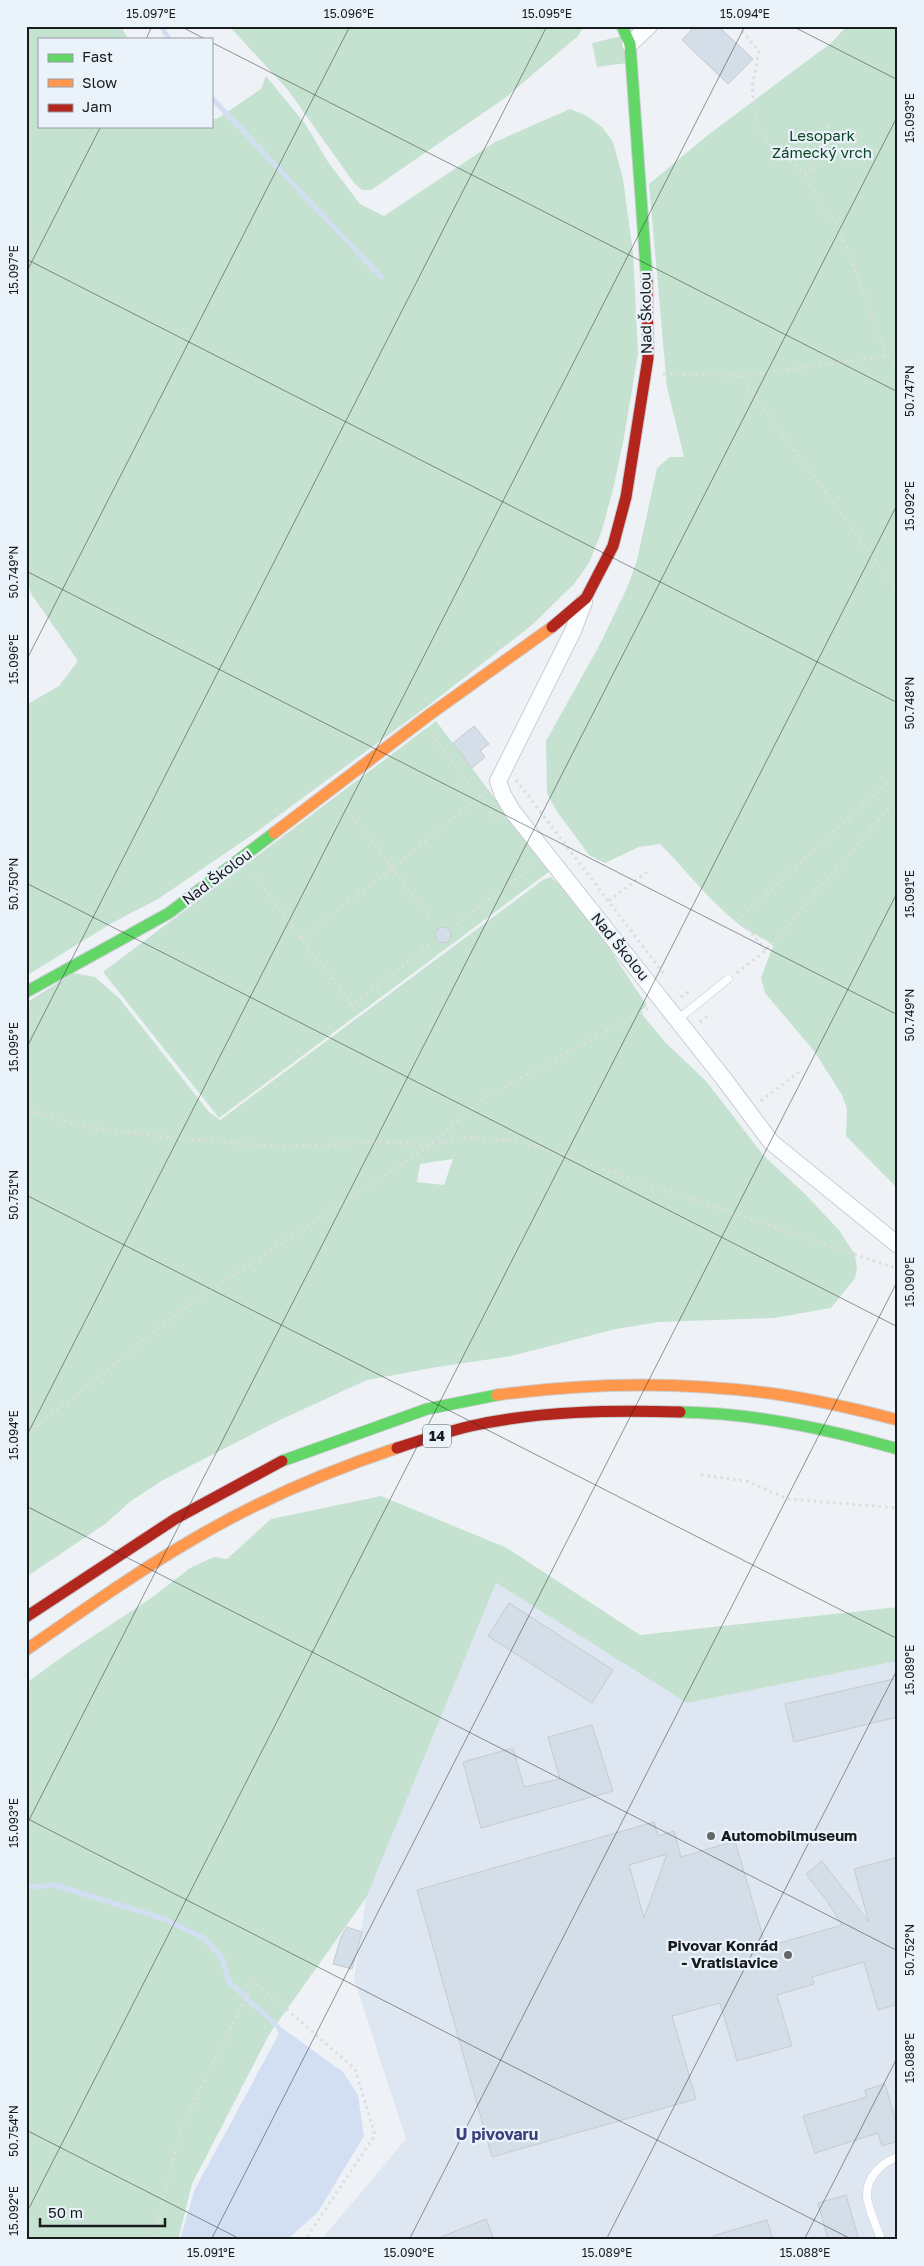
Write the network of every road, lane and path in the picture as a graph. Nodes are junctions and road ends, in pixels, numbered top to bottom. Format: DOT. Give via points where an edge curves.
graph roads {
  1 [pos="622,26"];
  2 [pos="648,26"];
  3 [pos="738,26"];
  4 [pos="630,44"];
  5 [pos="829,126"];
  6 [pos="805,174"];
  7 [pos="887,356"];
  8 [pos="898,363"];
  9 [pos="663,374"];
  10 [pos="740,376"];
  11 [pos="898,592"];
  12 [pos="586,598"];
  13 [pos="426,742"];
  14 [pos="898,773"];
  15 [pos="488,789"];
  16 [pos="479,796"];
  17 [pos="898,798"];
  18 [pos="352,799"];
  19 [pos="344,805"];
  20 [pos="337,810"];
  21 [pos="503,827"];
  22 [pos="527,858"];
  23 [pos="393,868"];
  24 [pos="260,869"];
  25 [pos="647,872"];
  26 [pos="609,901"];
  27 [pos="430,916"];
  28 [pos="457,924"];
  29 [pos="301,938"];
  30 [pos="431,944"];
  31 [pos="766,950"];
  32 [pos="728,979"];
  33 [pos="690,991"];
  34 [pos="26,992"];
  35 [pos="681,997"];
  36 [pos="662,1001"];
  37 [pos="708,1016"];
  38 [pos="677,1020"];
  39 [pos="700,1022"];
  40 [pos="799,1072"];
  41 [pos="761,1101"];
  42 [pos="26,1110"];
  43 [pos="430,1146"];
  44 [pos="898,1245"];
  45 [pos="898,1269"];
  46 [pos="898,1420"];
  47 [pos="26,1435"];
  48 [pos="898,1449"];
  49 [pos="700,1475"];
  50 [pos="898,1508"];
  51 [pos="26,1617"];
  52 [pos="26,1650"];
  53 [pos="898,2157"];
  54 [pos="149,2240"];
  55 [pos="305,2240"];
  56 [pos="881,2240"];
  1 -- 4 [label="main road, Nad Školou"];
  2 -- 4 [label="street"];
  3 -- 6 [label="path" via="759,51 752,87 760,130 772,147"];
  4 -- 12 [label="main road, Nad Školou" via="649,306 648,358 626,497 613,546"];
  5 -- 6 [label="path" via="821,150"];
  6 -- 7 [label="path" via="819,204 839,227"];
  7 -- 8 [label="path"];
  7 -- 10 [label="path"];
  9 -- 10 [label="path"];
  10 -- 11 [label="path"];
  12 -- 34 [label="main road, Nad Školou" via="568,615 429,715 169,913"];
  12 -- 36 [label="street, Nad Školou" via="573,631 498,781 513,812"];
  13 -- 16 [label="path" via="434,736"];
  14 -- 31 [label="path" via="739,919"];
  15 -- 16 [label="path"];
  16 -- 21 [label="path"];
  16 -- 23 [label="path"];
  17 -- 31 [label="path"];
  18 -- 19 [label="path"];
  19 -- 20 [label="path"];
  19 -- 23 [label="path"];
  22 -- 28 [label="path" via="533,866"];
  23 -- 27 [label="path"];
  23 -- 29 [label="path"];
  24 -- 29 [label="path" via="253,875"];
  25 -- 26 [label="path"];
  29 -- 30 [label="path" via="352,1004"];
  31 -- 32 [label="path"];
  32 -- 38 [label="lane"];
  33 -- 35 [label="path"];
  36 -- 38 [label="street, Nad Školou"];
  36 -- 43 [label="path" via="486,1097"];
  37 -- 39 [label="path"];
  38 -- 44 [label="street, Nad Školou" via="771,1142"];
  40 -- 41 [label="path"];
  42 -- 43 [label="path" via="85,1127 192,1140 287,1147 379,1142"];
  43 -- 45 [label="path" via="473,1137 523,1142"];
  43 -- 47 [label="path" via="184,1308"];
  46 -- 51 [label="main road, 14" via="810,1399 745,1388 688,1384 610,1384 516,1392 437,1406 348,1435 276,1464 143,1538"];
  48 -- 52 [label="main road, 14" via="857,1436 784,1422 699,1411 610,1410 476,1425 369,1456 239,1514 126,1580"];
  49 -- 50 [label="path" via="747,1481 788,1499"];
  53 -- 56 [label="lane" via="887,2160 872,2177 866,2195"];
  54 -- 55 [label="path" via="154,2236 181,2128 254,1981 355,2069 375,2135"];
}
